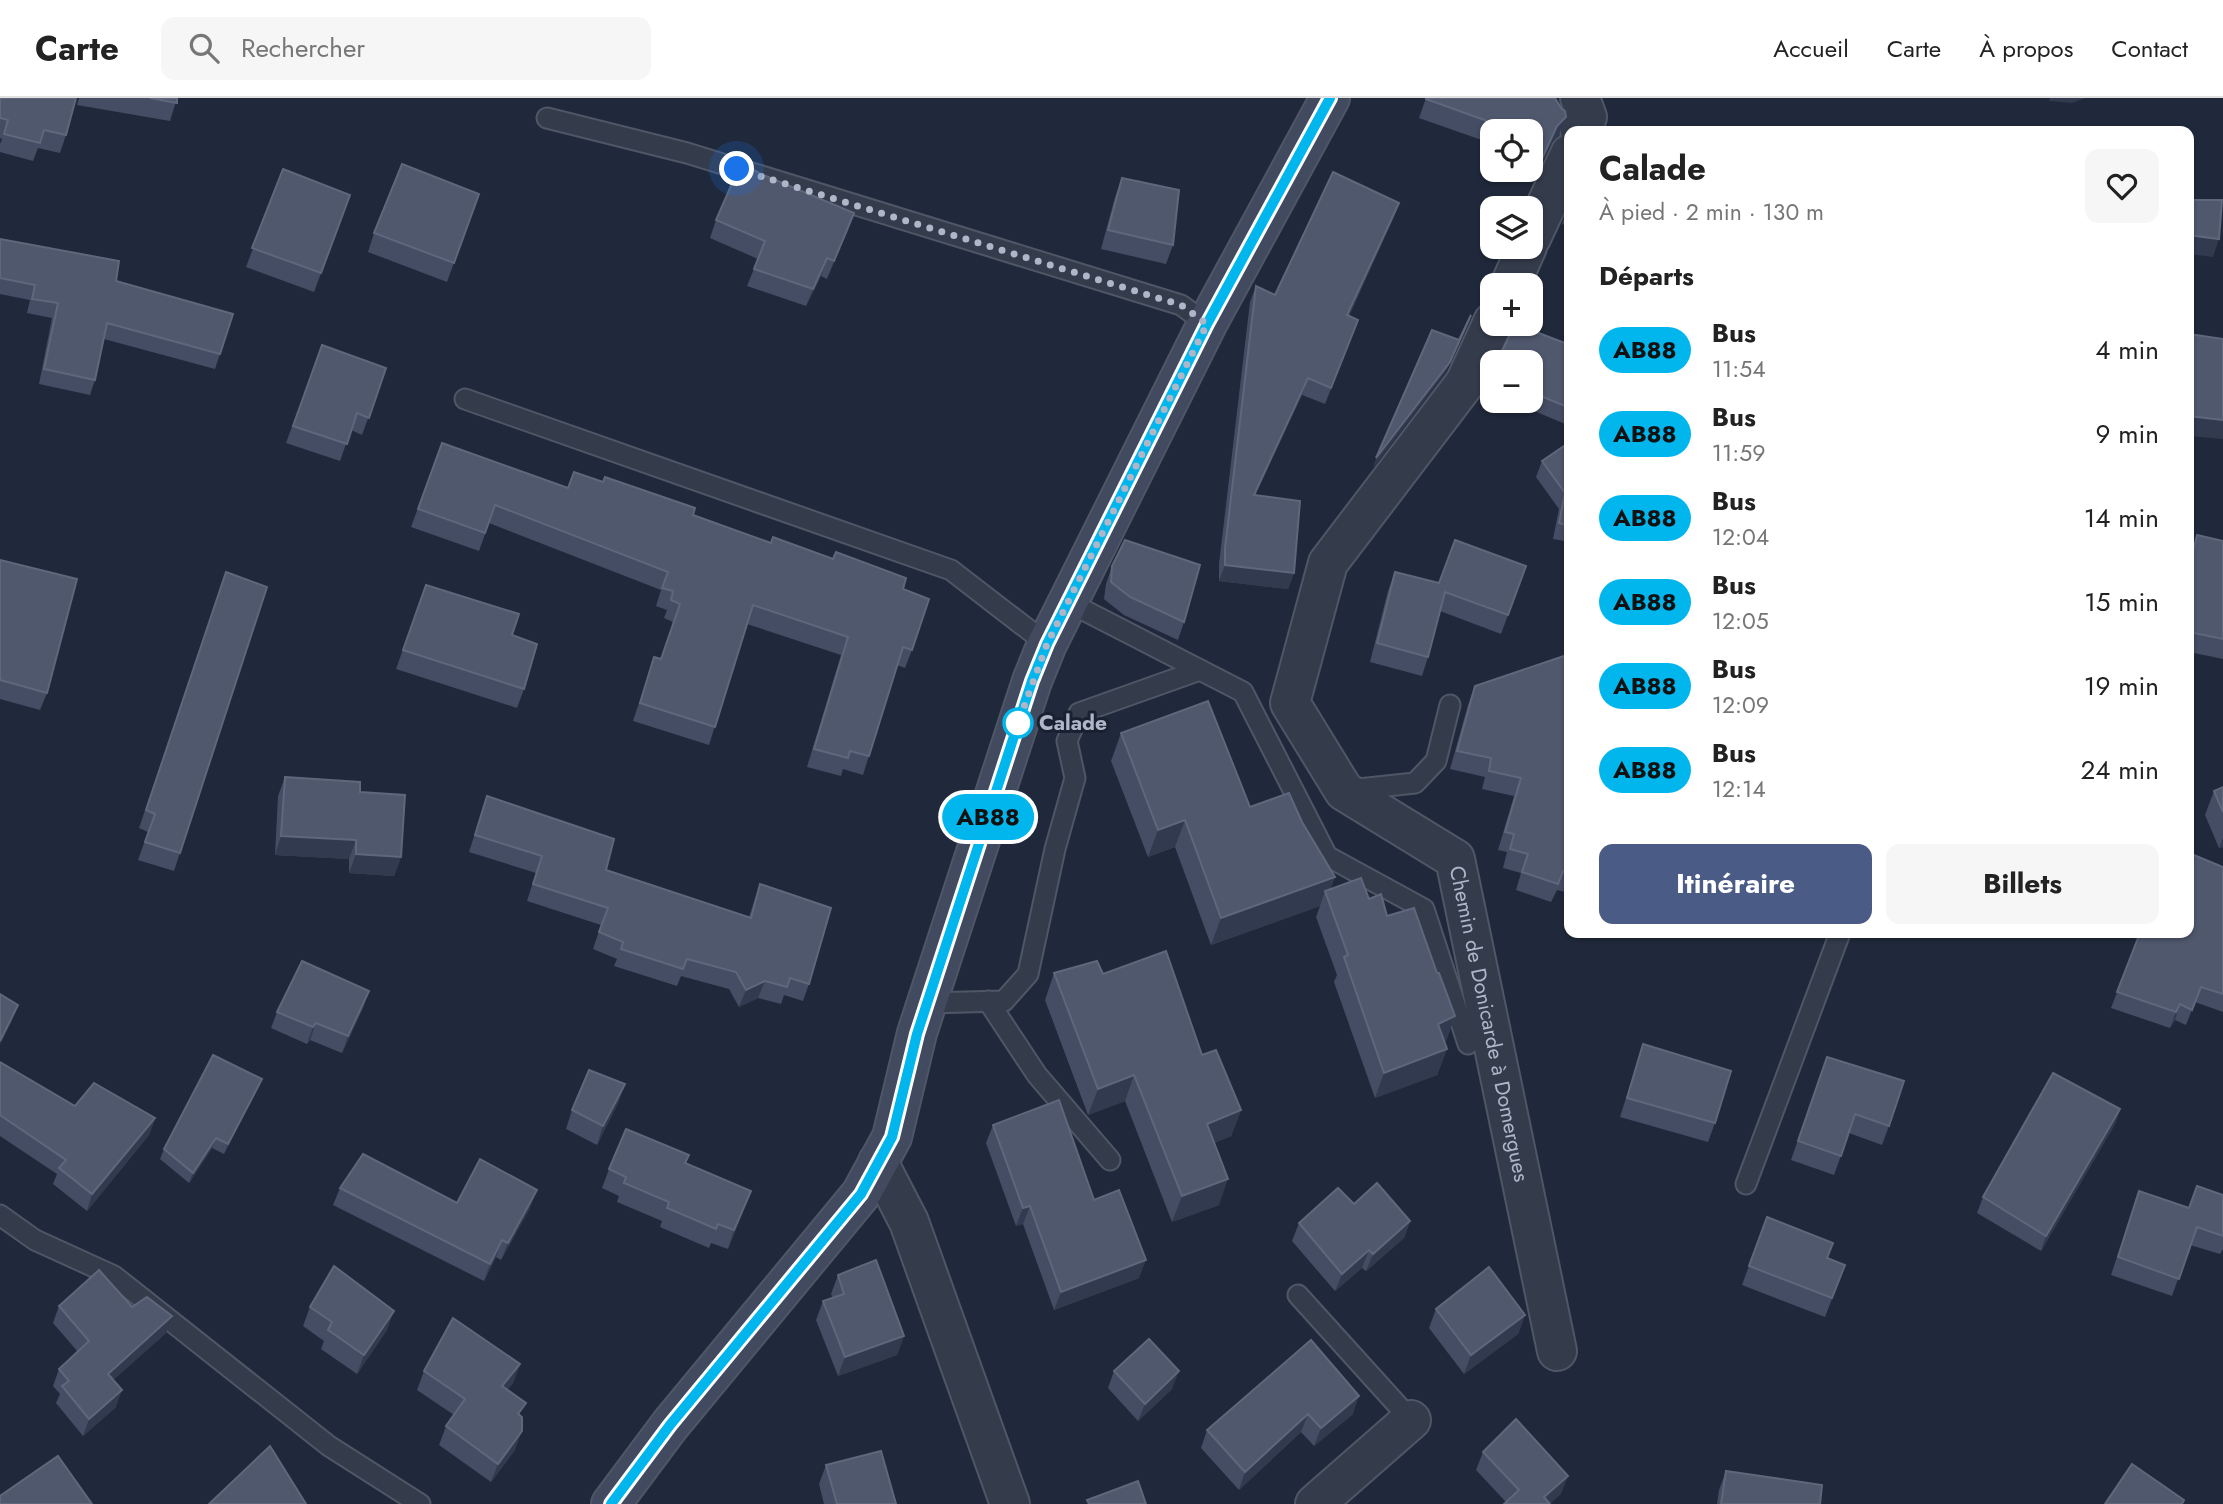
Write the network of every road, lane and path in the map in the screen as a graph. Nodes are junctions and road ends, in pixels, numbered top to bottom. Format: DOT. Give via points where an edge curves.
graph roads {
  1 [pos="1330,98"];
  2 [pos="548,118"];
  3 [pos="1564,167"];
  4 [pos="1543,212"];
  5 [pos="1207,324"];
  6 [pos="1487,336"];
  7 [pos="466,399"];
  8 [pos="1068,602"];
  9 [pos="1047,644"];
  10 [pos="1200,670"];
  11 [pos="1450,705"];
  12 [pos="1344,791"];
  13 [pos="1838,938"];
  14 [pos="988,1001"];
  15 [pos="928,1003"];
  16 [pos="1468,1044"];
  17 [pos="1110,1160"];
  18 [pos="878,1162"];
  19 [pos="1746,1184"];
  20 [pos="0,1215"];
  21 [pos="1298,1295"];
  22 [pos="1557,1351"];
  23 [pos="1411,1420"];
  24 [pos="420,1504"];
  25 [pos="611,1504"];
  26 [pos="1010,1504"];
  27 [pos="1315,1504"];
  1 -- 5 [label="street"];
  2 -- 5 [label="lane" via="687,153 1181,305"];
  3 -- 4 [label="street"];
  5 -- 8 [label="street"];
  6 -- 12 [label="street, Chemin de Donicarde à Domergues" via="1465,383 1328,563 1290,703"];
  7 -- 9 [label="lane" via="951,570"];
  8 -- 9 [label="street"];
  8 -- 10 [label="lane"];
  9 -- 15 [label="street"];
  10 -- 14 [label="lane" via="1079,713 1067,741 1075,778 1028,974 1004,1001"];
  10 -- 16 [label="lane" via="1243,692 1327,856 1424,909"];
  11 -- 12 [label="lane" via="1436,761 1415,783"];
  12 -- 22 [label="street, Chemin de Donicarde à Domergues" via="1455,859"];
  13 -- 19 [label="lane"];
  14 -- 15 [label="lane"];
  14 -- 17 [label="lane" via="1037,1075"];
  15 -- 18 [label="street" via="892,1137"];
  18 -- 25 [label="street" via="861,1194 670,1425"];
  18 -- 26 [label="street" via="909,1222"];
  20 -- 24 [label="lane" via="35,1240 114,1276 329,1446"];
  21 -- 23 [label="lane"];
  23 -- 27 [label="street"];
}
